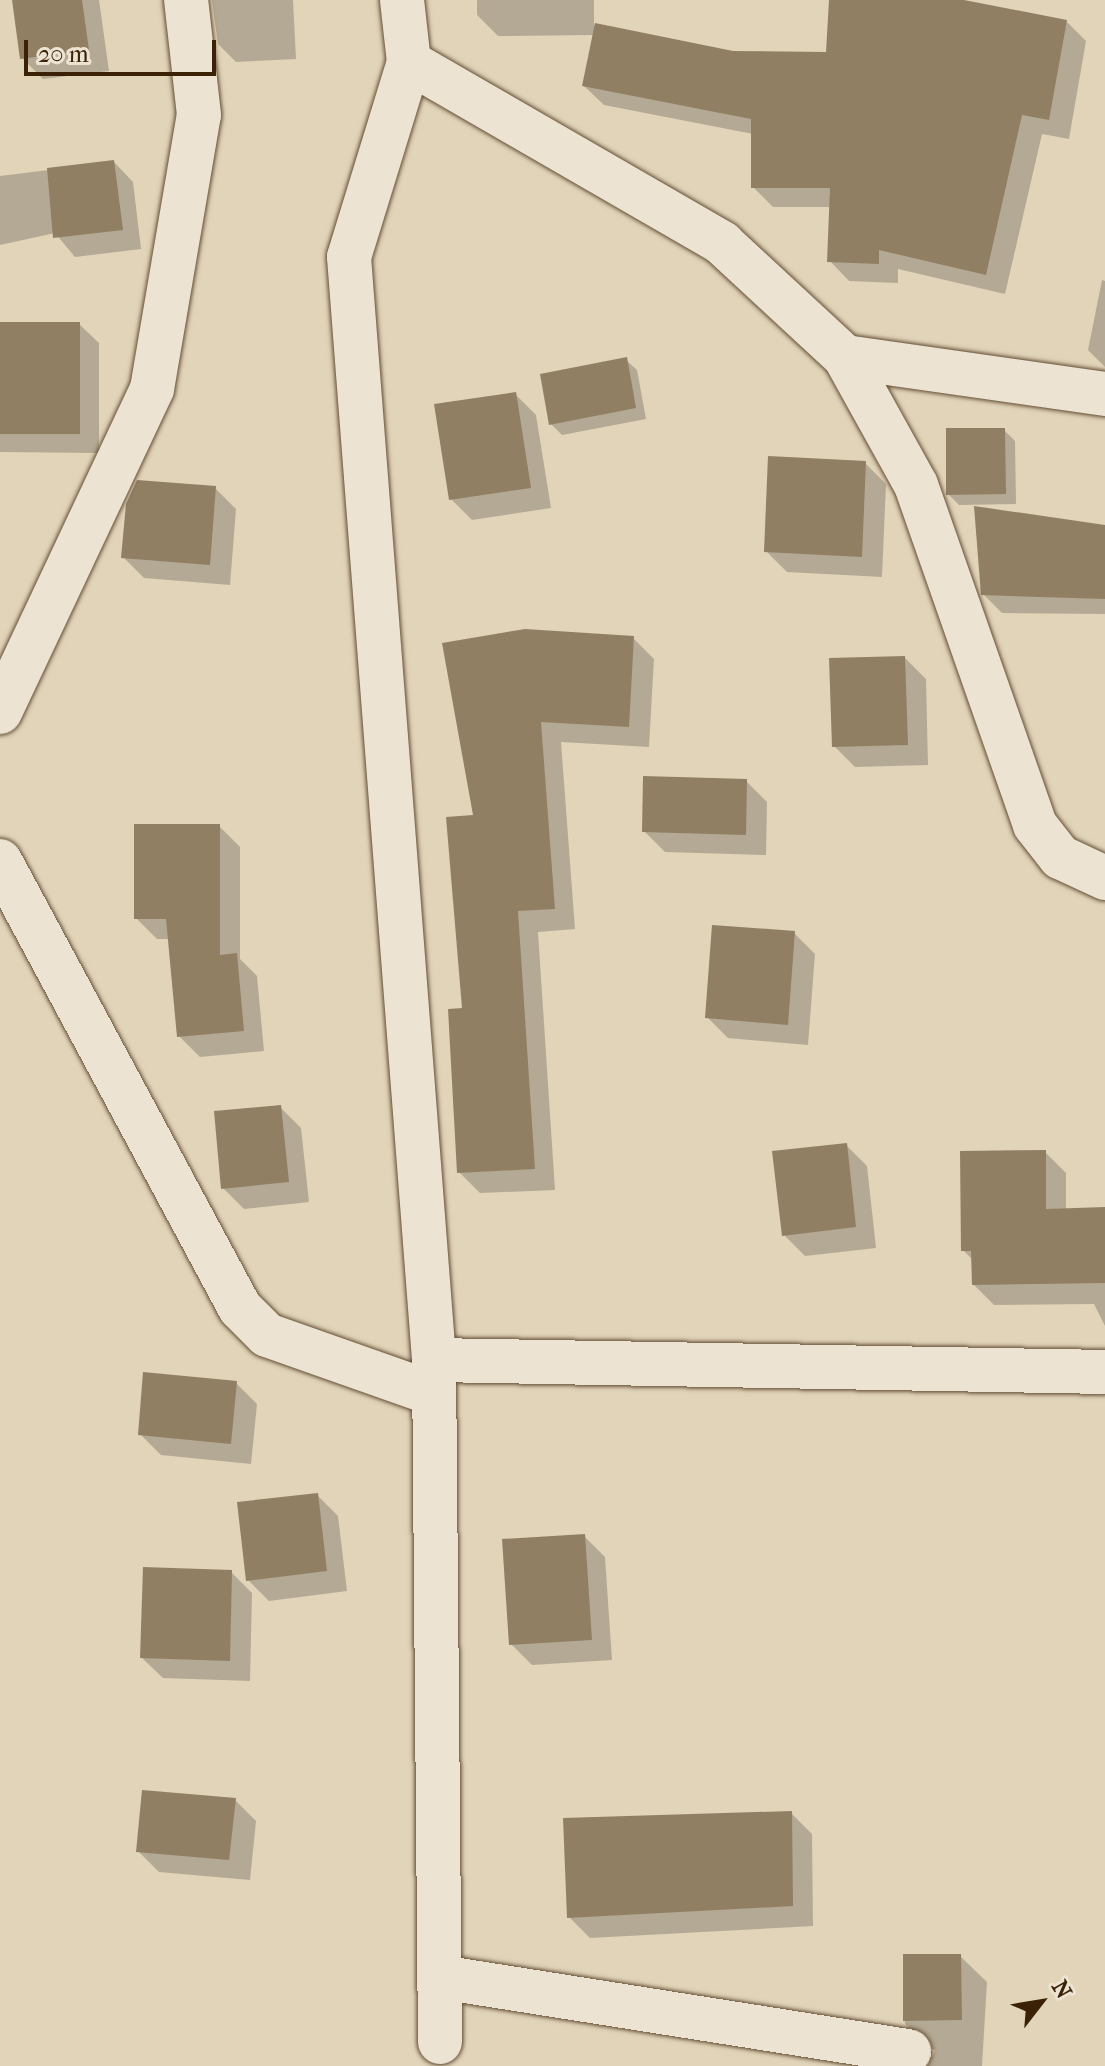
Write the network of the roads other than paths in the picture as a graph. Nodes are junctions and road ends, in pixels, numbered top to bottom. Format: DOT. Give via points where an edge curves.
graph roads {
  1 [pos="186,0"];
  2 [pos="402,0"];
  3 [pos="409,62"];
  4 [pos="845,357"];
  5 [pos="1105,394"];
  6 [pos="0,712"];
  7 [pos="0,861"];
  8 [pos="1105,878"];
  9 [pos="1105,1372"];
  10 [pos="433,1377"];
  11 [pos="440,1977"];
  12 [pos="440,2042"];
  13 [pos="909,2051"];
  1 -- 6 [label="street" via="199,115 152,389"];
  2 -- 3 [label="street"];
  3 -- 4 [label="street" via="722,243"];
  3 -- 10 [label="street" via="349,257"];
  4 -- 5 [label="street"];
  4 -- 8 [label="street" via="916,485 1035,825 1060,857"];
  7 -- 10 [label="street" via="240,1308 267,1335"];
  9 -- 10 [label="street"];
  10 -- 11 [label="street"];
  11 -- 12 [label="street"];
  11 -- 13 [label="street"];
}
